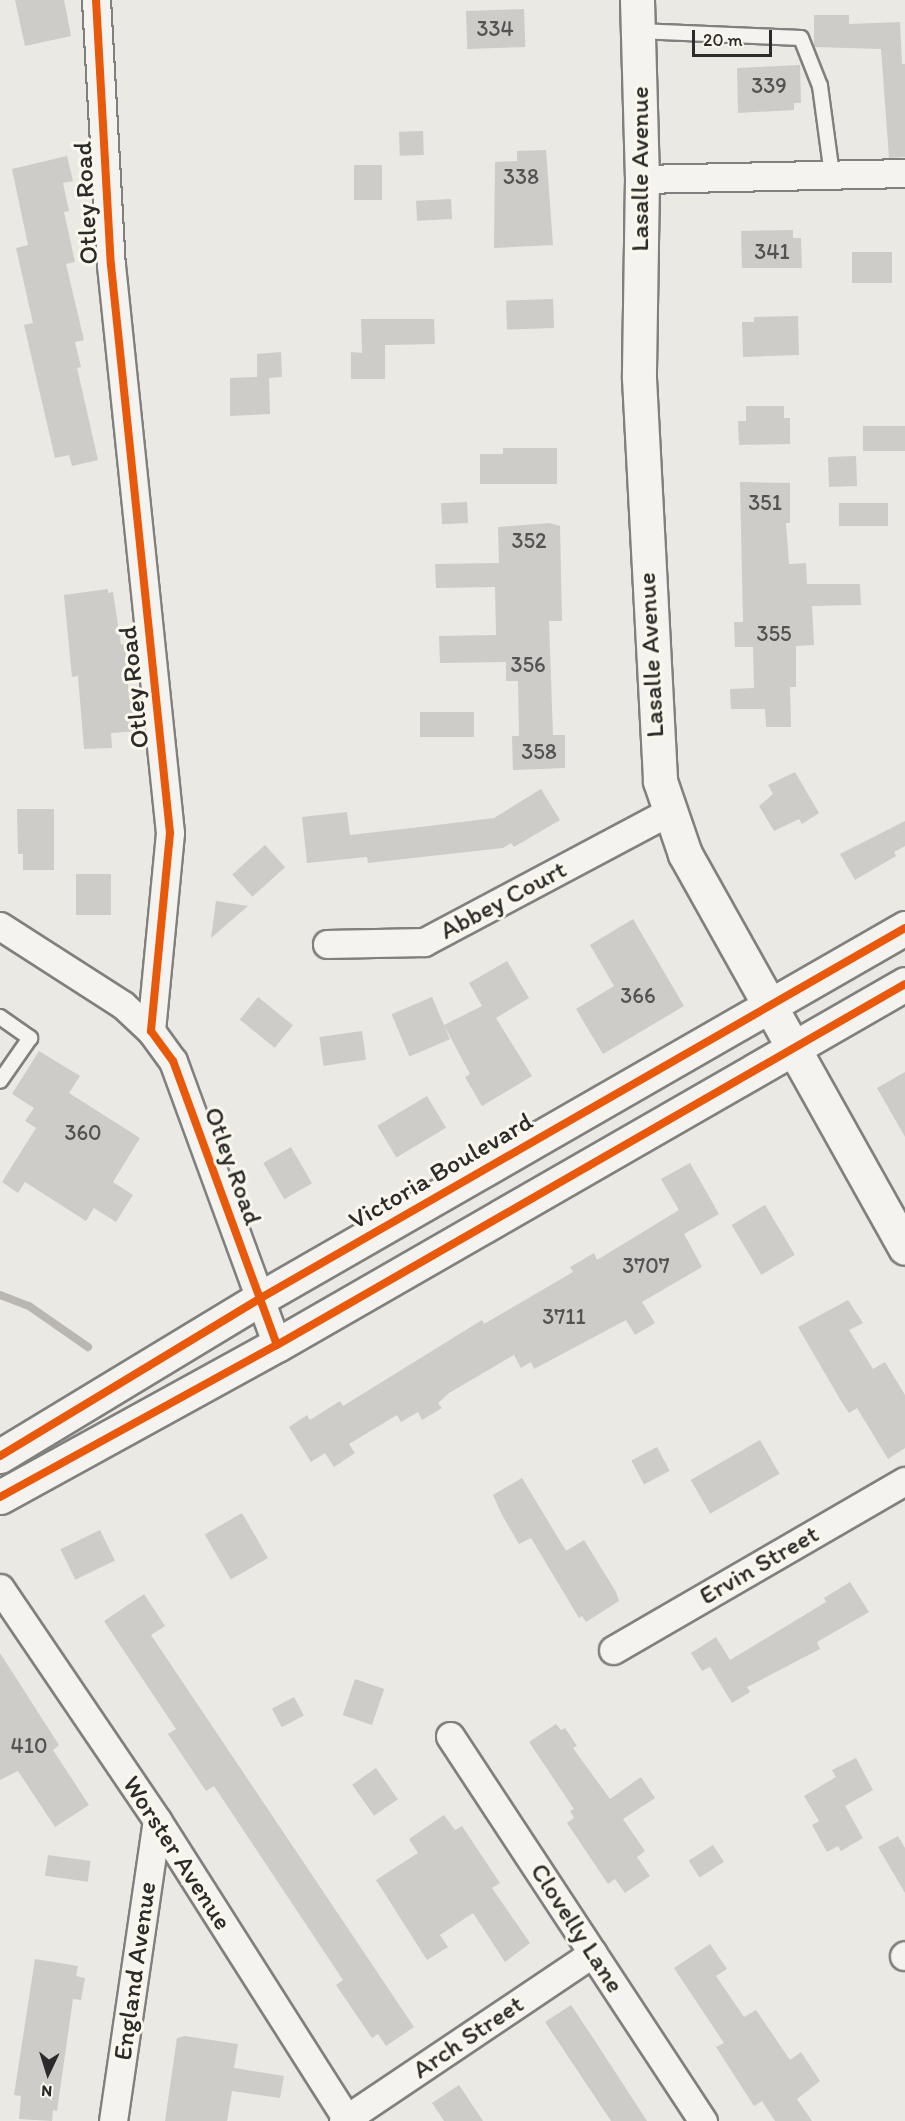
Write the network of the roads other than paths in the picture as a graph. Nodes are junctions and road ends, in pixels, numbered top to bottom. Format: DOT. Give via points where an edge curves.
graph roads {
  1 [pos="96,0"];
  2 [pos="638,16"];
  3 [pos="905,173"];
  4 [pos="832,175"];
  5 [pos="642,179"];
  6 [pos="668,812"];
  7 [pos="0,926"];
  8 [pos="905,928"];
  9 [pos="327,944"];
  10 [pos="905,984"];
  11 [pos="772,1006"];
  12 [pos="0,1017"];
  13 [pos="151,1031"];
  14 [pos="795,1047"];
  15 [pos="0,1081"];
  16 [pos="905,1248"];
  17 [pos="259,1299"];
  18 [pos="277,1345"];
  19 [pos="0,1456"];
  20 [pos="905,1481"];
  21 [pos="0,1497"];
  22 [pos="0,1588"];
  23 [pos="613,1650"];
  24 [pos="450,1736"];
  25 [pos="157,1820"];
  26 [pos="593,1953"];
  27 [pos="346,2120"];
  28 [pos="113,2121"];
  29 [pos="703,2121"];
  1 -- 13 [label="street, Otley Road" via="111,266 170,833"];
  2 -- 4 [label="lane" via="801,38 820,86"];
  2 -- 5 [label="main road, Lasalle Avenue"];
  3 -- 4 [label="street"];
  4 -- 5 [label="street"];
  5 -- 6 [label="main road, Lasalle Avenue" via="639,378 655,745"];
  6 -- 9 [label="street, Abbey Court" via="424,942"];
  6 -- 11 [label="main road, Lasalle Avenue" via="685,854"];
  7 -- 13 [label="street" via="123,1005"];
  8 -- 11 [label="main road, Victoria Boulevard"];
  10 -- 14 [label="main road"];
  11 -- 14 [label="main road, Lasalle Avenue"];
  11 -- 17 [label="main road, Victoria Boulevard"];
  12 -- 15 [label="lane" via="30,1038"];
  13 -- 17 [label="street, Otley Road" via="173,1061"];
  14 -- 16 [label="main road, Lasalle Avenue"];
  14 -- 18 [label="main road"];
  17 -- 18 [label="street, Otley Road"];
  17 -- 19 [label="main road, Victoria Boulevard"];
  18 -- 21 [label="main road"];
  20 -- 23 [label="street, Ervin Street"];
  22 -- 25 [label="street, Worster Avenue"];
  24 -- 26 [label="street, Clovelly Lane"];
  25 -- 27 [label="street, Worster Avenue"];
  25 -- 28 [label="street, England Avenue"];
  26 -- 27 [label="street, Arch Street"];
  26 -- 29 [label="street, Clovelly Lane"];
}
